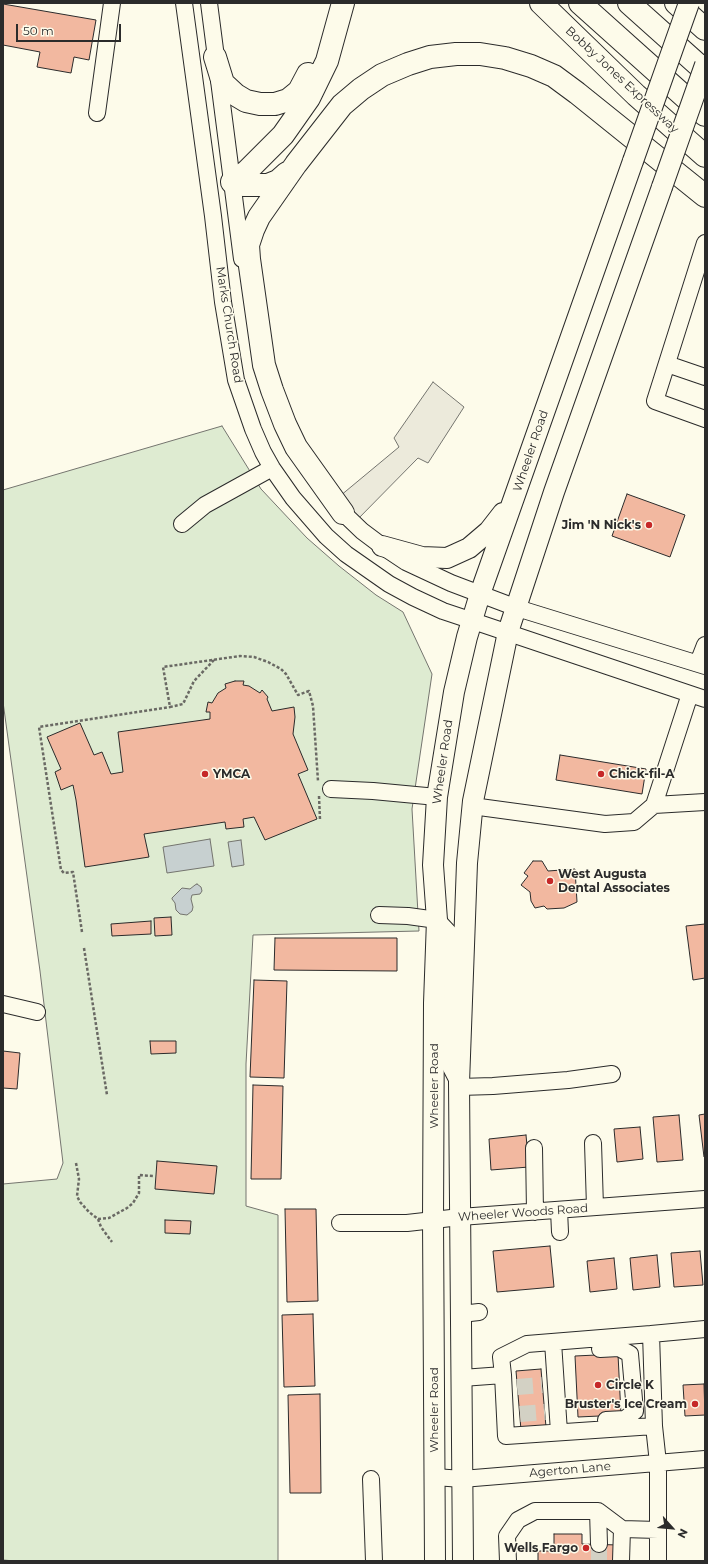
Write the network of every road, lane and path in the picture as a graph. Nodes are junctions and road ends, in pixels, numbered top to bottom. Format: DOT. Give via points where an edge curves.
graph roads {
  1 [pos="112,3"];
  2 [pos="184,3"];
  3 [pos="209,3"];
  4 [pos="330,3"];
  5 [pos="343,3"];
  6 [pos="541,3"];
  7 [pos="580,3"];
  8 [pos="629,3"];
  9 [pos="676,3"];
  10 [pos="689,3"];
  11 [pos="705,29"];
  12 [pos="215,57"];
  13 [pos="705,65"];
  14 [pos="705,72"];
  15 [pos="97,114"];
  16 [pos="705,115"];
  17 [pos="705,156"];
  18 [pos="296,164"];
  19 [pos="232,182"];
  20 [pos="209,187"];
  21 [pos="705,196"];
  22 [pos="705,243"];
  23 [pos="667,364"];
  24 [pos="705,377"];
  25 [pos="705,419"];
  26 [pos="272,468"];
  27 [pos="515,496"];
  28 [pos="343,513"];
  29 [pos="182,524"];
  30 [pos="382,546"];
  31 [pos="480,594"];
  32 [pos="517,608"];
  33 [pos="473,621"];
  34 [pos="508,632"];
  35 [pos="705,644"];
  36 [pos="214,660"];
  37 [pos="701,665"];
  38 [pos="690,694"];
  39 [pos="705,699"];
  40 [pos="170,707"];
  41 [pos="323,787"];
  42 [pos="437,797"];
  43 [pos="705,802"];
  44 [pos="654,805"];
  45 [pos="472,806"];
  46 [pos="320,820"];
  47 [pos="379,915"];
  48 [pos="437,920"];
  49 [pos="82,932"];
  50 [pos="84,948"];
  51 [pos="3,1004"];
  52 [pos="37,1012"];
  53 [pos="612,1074"];
  54 [pos="459,1085"];
  55 [pos="107,1095"];
  56 [pos="593,1143"];
  57 [pos="534,1148"];
  58 [pos="76,1163"];
  59 [pos="153,1176"];
  60 [pos="705,1199"];
  61 [pos="595,1207"];
  62 [pos="559,1210"];
  63 [pos="535,1212"];
  64 [pos="460,1217"];
  65 [pos="98,1219"];
  66 [pos="433,1220"];
  67 [pos="340,1223"];
  68 [pos="560,1232"];
  69 [pos="112,1242"];
  70 [pos="705,1329"];
  71 [pos="651,1334"];
  72 [pos="558,1341"];
  73 [pos="462,1378"];
  74 [pos="508,1384"];
  75 [pos="654,1426"];
  76 [pos="565,1432"];
  77 [pos="705,1459"];
  78 [pos="658,1463"];
  79 [pos="435,1477"];
  80 [pos="371,1479"];
  81 [pos="462,1479"];
  82 [pos="598,1511"];
  83 [pos="622,1529"];
  84 [pos="658,1530"];
  85 [pos="599,1544"];
  86 [pos="374,1561"];
  87 [pos="435,1561"];
  88 [pos="463,1561"];
  89 [pos="508,1561"];
  90 [pos="622,1561"];
  91 [pos="658,1561"];
  1 -- 15 [label="street"];
  2 -- 20 [label="street, Marks Church Road"];
  3 -- 12 [label="street, Marks Church Road"];
  4 -- 12 [label="highway" via="328,20 319,49 299,91 288,100 275,104 246,101 223,83"];
  5 -- 19 [label="highway" via="327,61 309,98 283,135 247,171"];
  6 -- 17 [label="highway, Bobby Jones Expressway" via="636,95"];
  7 -- 16 [label="highway"];
  8 -- 14 [label="highway"];
  9 -- 11 [label="highway"];
  10 -- 27 [label="main road, Wheeler Road, bridge"];
  12 -- 19 [label="street, Marks Church Road"];
  13 -- 32 [label="main road, Wheeler Road, bridge" via="527,572"];
  18 -- 19 [label="highway" via="278,181 268,186 244,186"];
  18 -- 21 [label="highway" via="342,105 382,75 430,57 480,54 511,60 554,76"];
  18 -- 28 [label="highway" via="259,217 248,245 248,259 264,365 272,390 296,447"];
  19 -- 20 [label="street"];
  19 -- 28 [label="street, Marks Church Road" via="252,336 259,373 273,417 306,475"];
  20 -- 26 [label="street, Marks Church Road" via="223,302 236,380 253,429"];
  22 -- 23 [label="street"];
  23 -- 24 [label="street"];
  23 -- 25 [label="street" via="655,401"];
  26 -- 29 [label="street" via="205,505"];
  26 -- 33 [label="street, Marks Church Road" via="308,517 346,554 389,584 413,597"];
  27 -- 30 [label="main road" via="489,531 469,548 447,558 422,557"];
  27 -- 31 [label="main road, Wheeler Road"];
  28 -- 30 [label="street, Marks Church Road"];
  30 -- 31 [label="street, Marks Church Road" via="428,573"];
  31 -- 32 [label="street, Marks Church Road"];
  31 -- 33 [label="main road, Wheeler Road"];
  32 -- 34 [label="main road, Wheeler Road"];
  32 -- 37 [label="street, Marks Church Road"];
  33 -- 34 [label="street, Marks Church Road"];
  33 -- 42 [label="main road, Wheeler Road" via="454,692"];
  34 -- 38 [label="street, Marks Church Road"];
  34 -- 45 [label="main road, Wheeler Road"];
  35 -- 37 [label="street"];
  36 -- 40 [label="path" via="194,681 183,704"];
  36 -- 40 [label="path" via="163,667"];
  36 -- 41 [label="path" via="240,656 261,659 280,669 298,695 309,691"];
  38 -- 39 [label="street, Marks Church Road"];
  38 -- 44 [label="street"];
  40 -- 49 [label="path" via="40,727 60,870 64,874 73,872"];
  41 -- 42 [label="street"];
  41 -- 46 [label="path"];
  42 -- 48 [label="main road, Wheeler Road" via="434,864"];
  43 -- 44 [label="street"];
  44 -- 45 [label="street" via="634,822 605,824"];
  45 -- 54 [label="main road, Wheeler Road" via="467,863"];
  47 -- 48 [label="street"];
  48 -- 54 [label="street" via="452,936 447,1060"];
  48 -- 66 [label="main road, Wheeler Road"];
  50 -- 55 [label="path"];
  51 -- 52 [label="street"];
  53 -- 54 [label="street" via="553,1081"];
  54 -- 64 [label="main road, Wheeler Road"];
  56 -- 61 [label="street"];
  57 -- 63 [label="street"];
  58 -- 65 [label="path" via="79,1179 77,1196 84,1208"];
  59 -- 65 [label="path" via="139,1175 139,1193 133,1203 109,1218"];
  60 -- 61 [label="street, Wheeler Woods Road"];
  61 -- 62 [label="street, Wheeler Woods Road"];
  62 -- 63 [label="street, Wheeler Woods Road"];
  62 -- 68 [label="street"];
  63 -- 64 [label="street, Wheeler Woods Road"];
  64 -- 66 [label="street, Wheeler Woods Road"];
  64 -- 73 [label="main road, Wheeler Road" via="470,1313"];
  65 -- 69 [label="path"];
  66 -- 67 [label="street, Wheeler Woods Road" via="407,1223"];
  66 -- 79 [label="main road, Wheeler Road"];
  70 -- 71 [label="street"];
  71 -- 72 [label="street"];
  71 -- 75 [label="street"];
  72 -- 74 [label="street" via="527,1344 501,1357"];
  72 -- 76 [label="street" via="549,1384 551,1411"];
  72 -- 76 [label="street" via="584,1350 619,1348 630,1354 635,1411 625,1419 580,1423"];
  73 -- 74 [label="street"];
  73 -- 81 [label="main road, Wheeler Road"];
  74 -- 76 [label="street" via="512,1414 506,1436"];
  75 -- 76 [label="street"];
  75 -- 78 [label="street"];
  77 -- 78 [label="street, Agerton Lane"];
  78 -- 81 [label="street, Agerton Lane"];
  78 -- 84 [label="street"];
  79 -- 81 [label="street, Agerton Lane"];
  79 -- 87 [label="main road, Wheeler Road"];
  80 -- 86 [label="street"];
  81 -- 88 [label="main road, Wheeler Road"];
  82 -- 83 [label="street"];
  82 -- 85 [label="street"];
  82 -- 89 [label="street" via="535,1511 518,1520 507,1536"];
  83 -- 84 [label="street"];
  83 -- 90 [label="street"];
  84 -- 91 [label="street"];
}
